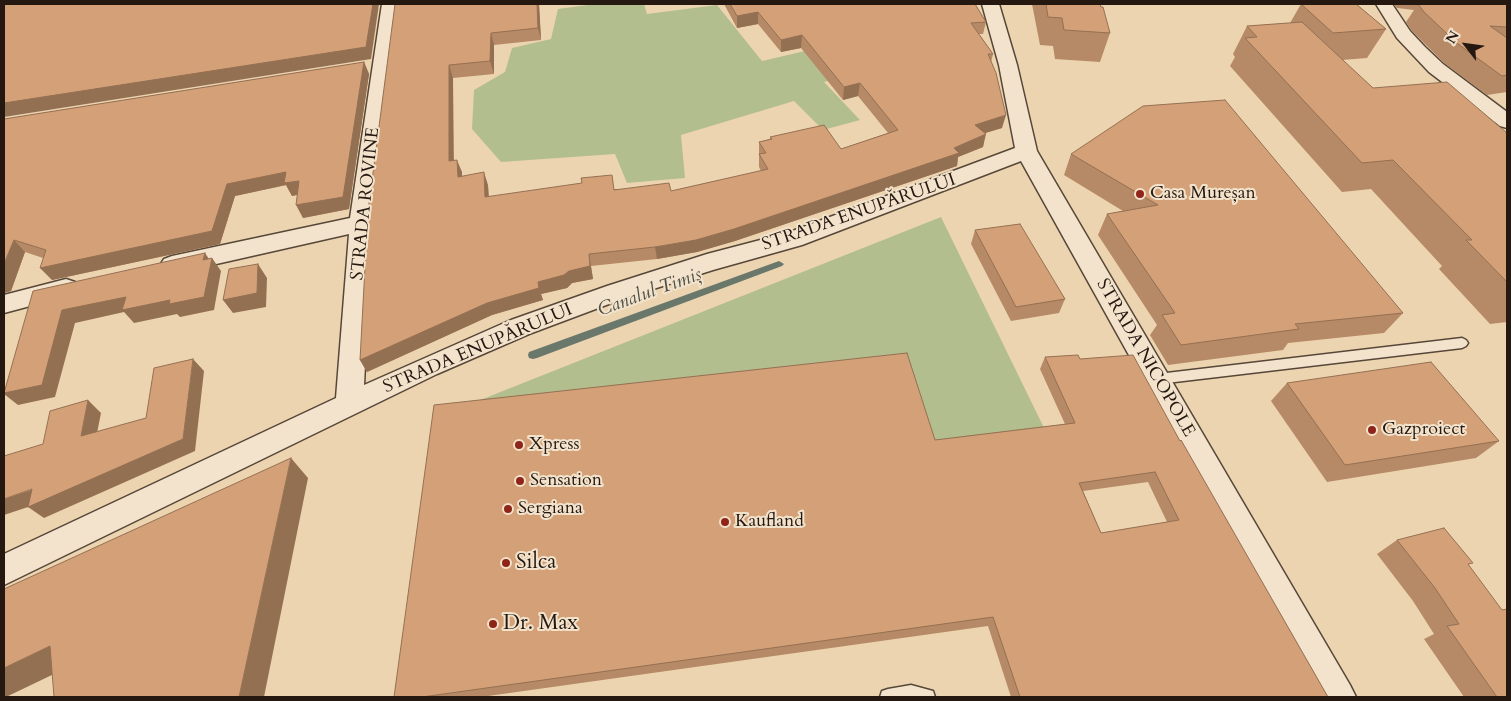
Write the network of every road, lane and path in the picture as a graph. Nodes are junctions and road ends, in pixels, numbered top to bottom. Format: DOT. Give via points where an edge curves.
graph roads {
  1 [pos="390,4"];
  2 [pos="991,4"];
  3 [pos="1384,4"];
  4 [pos="1507,122"];
  5 [pos="1026,151"];
  6 [pos="361,223"];
  7 [pos="154,268"];
  8 [pos="87,284"];
  9 [pos="4,304"];
  10 [pos="1462,344"];
  11 [pos="1158,379"];
  12 [pos="349,405"];
  13 [pos="4,570"];
  14 [pos="888,697"];
  15 [pos="926,697"];
  16 [pos="1338,697"];
  1 -- 6 [label="street, STRADA ROVINE" via="372,67"];
  2 -- 5 [label="street, STRADA NICOPOLE"];
  3 -- 4 [label="street" via="1418,51"];
  5 -- 11 [label="street, STRADA NICOPOLE"];
  5 -- 12 [label="street, STRADA ENUPĂRULUI" via="794,239 616,292 520,327"];
  6 -- 7 [label="street"];
  6 -- 12 [label="street, STRADA ROVINE"];
  8 -- 9 [label="street"];
  10 -- 11 [label="lane"];
  11 -- 16 [label="street, STRADA NICOPOLE"];
  12 -- 13 [label="street, STRADA ENUPĂRULUI"];
  14 -- 15 [label="lane" via="911,692"];
}
